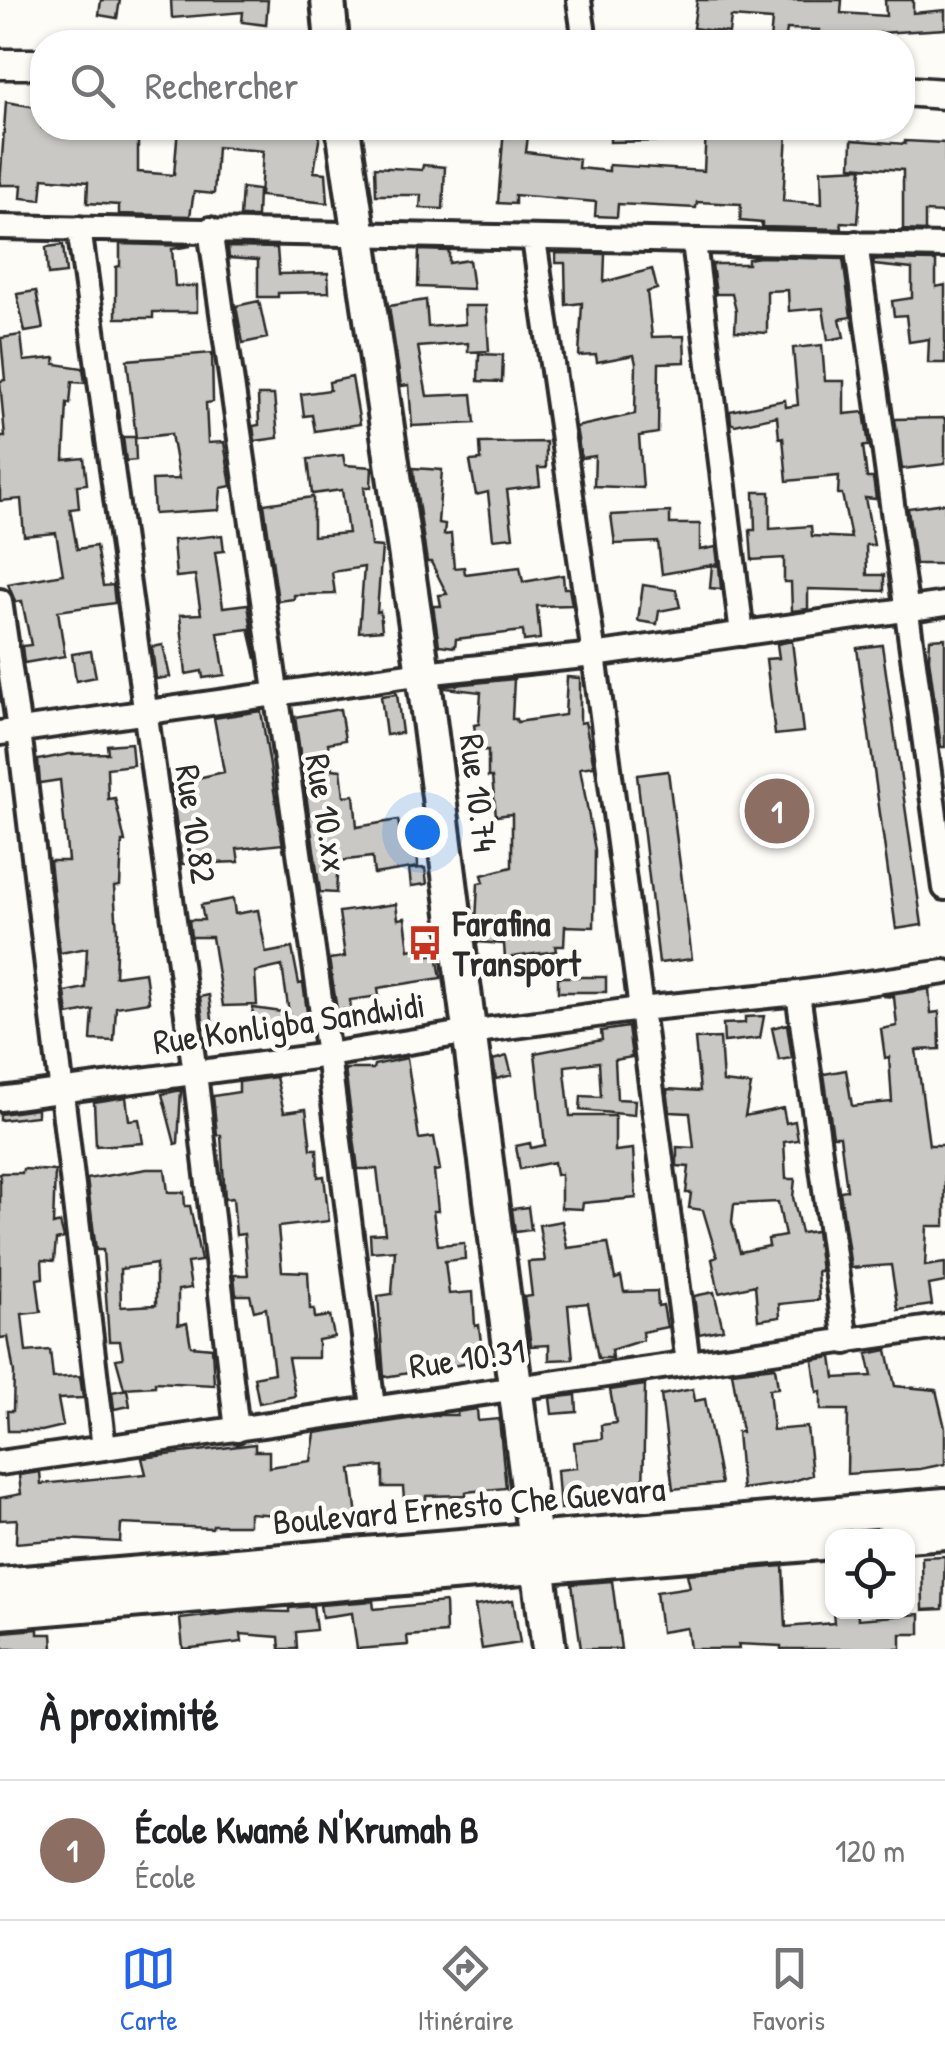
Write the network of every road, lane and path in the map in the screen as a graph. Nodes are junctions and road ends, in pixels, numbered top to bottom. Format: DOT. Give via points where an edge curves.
graph roads {
  1 [pos="328,0"];
  2 [pos="579,0"];
  3 [pos="331,30"];
  4 [pos="583,30"];
  5 [pos="0,64"];
  6 [pos="30,64"];
  7 [pos="915,92"];
  8 [pos="945,94"];
  9 [pos="344,140"];
  10 [pos="0,227"];
  11 [pos="79,228"];
  12 [pos="210,229"];
  13 [pos="356,232"];
  14 [pos="534,240"];
  15 [pos="694,242"];
  16 [pos="856,244"];
  17 [pos="945,246"];
  18 [pos="0,601"];
  19 [pos="945,604"];
  20 [pos="908,608"];
  21 [pos="742,634"];
  22 [pos="594,655"];
  23 [pos="423,674"];
  24 [pos="274,697"];
  25 [pos="145,714"];
  26 [pos="10,732"];
  27 [pos="945,888"];
  28 [pos="945,972"];
  29 [pos="798,993"];
  30 [pos="640,1009"];
  31 [pos="470,1032"];
  32 [pos="328,1055"];
  33 [pos="195,1073"];
  34 [pos="62,1091"];
  35 [pos="0,1098"];
  36 [pos="945,1326"];
  37 [pos="846,1342"];
  38 [pos="688,1363"];
  39 [pos="516,1385"];
  40 [pos="373,1407"];
  41 [pos="236,1430"];
  42 [pos="104,1448"];
  43 [pos="0,1462"];
  44 [pos="945,1506"];
  45 [pos="945,1532"];
  46 [pos="915,1534"];
  47 [pos="825,1542"];
  48 [pos="537,1554"];
  49 [pos="0,1585"];
  50 [pos="0,1612"];
  51 [pos="549,1649"];
  1 -- 3 [label="main road"];
  2 -- 4 [label="street"];
  5 -- 6 [label="street"];
  7 -- 8 [label="street"];
  9 -- 13 [label="main road, Rue 10.74"];
  10 -- 11 [label="street"];
  11 -- 12 [label="street"];
  11 -- 25 [label="street, Rue 10.82"];
  12 -- 13 [label="street"];
  12 -- 24 [label="street, Rue 10.xx"];
  13 -- 14 [label="street"];
  13 -- 23 [label="main road, Rue 10.74"];
  14 -- 15 [label="street"];
  14 -- 22 [label="street"];
  15 -- 16 [label="street"];
  15 -- 21 [label="street"];
  16 -- 17 [label="street"];
  16 -- 20 [label="street"];
  18 -- 26 [label="street"];
  19 -- 20 [label="street"];
  20 -- 21 [label="street"];
  20 -- 27 [label="street"];
  21 -- 22 [label="street"];
  22 -- 23 [label="street"];
  22 -- 30 [label="street"];
  23 -- 24 [label="street"];
  23 -- 31 [label="main road, Rue 10.74"];
  24 -- 25 [label="street"];
  24 -- 32 [label="street, Rue 10.xx"];
  25 -- 26 [label="street"];
  25 -- 33 [label="street, Rue 10.82"];
  26 -- 34 [label="street"];
  28 -- 29 [label="street, Rue Konligba Sandwidi"];
  29 -- 30 [label="street, Rue Konligba Sandwidi"];
  29 -- 37 [label="street"];
  30 -- 31 [label="street, Rue Konligba Sandwidi"];
  30 -- 38 [label="street"];
  31 -- 32 [label="street, Rue Konligba Sandwidi"];
  31 -- 39 [label="main road, Rue 10.74"];
  32 -- 33 [label="street, Rue Konligba Sandwidi"];
  32 -- 40 [label="street, Rue 10.xx"];
  33 -- 34 [label="street, Rue Konligba Sandwidi"];
  33 -- 41 [label="street, Rue 10.82"];
  34 -- 35 [label="street, Rue Konligba Sandwidi"];
  34 -- 42 [label="street"];
  36 -- 37 [label="street, Rue 10.31"];
  37 -- 38 [label="street, Rue 10.31"];
  38 -- 39 [label="street, Rue 10.31"];
  39 -- 40 [label="street, Rue 10.31"];
  39 -- 48 [label="main road, Rue 10.74"];
  40 -- 41 [label="street, Rue 10.31"];
  41 -- 42 [label="street, Rue 10.31"];
  42 -- 43 [label="street, Rue 10.31"];
  44 -- 48 [label="main road, Boulevard Ernesto Che Guevara"];
  45 -- 46 [label="main road"];
  47 -- 48 [label="main road, Boulevard Ernesto Che Guevara"];
  48 -- 49 [label="main road, Boulevard Ernesto Che Guevara"];
  48 -- 50 [label="main road, Boulevard Ernesto Che Guevara"];
  48 -- 51 [label="main road, Rue 10.74"];
}
